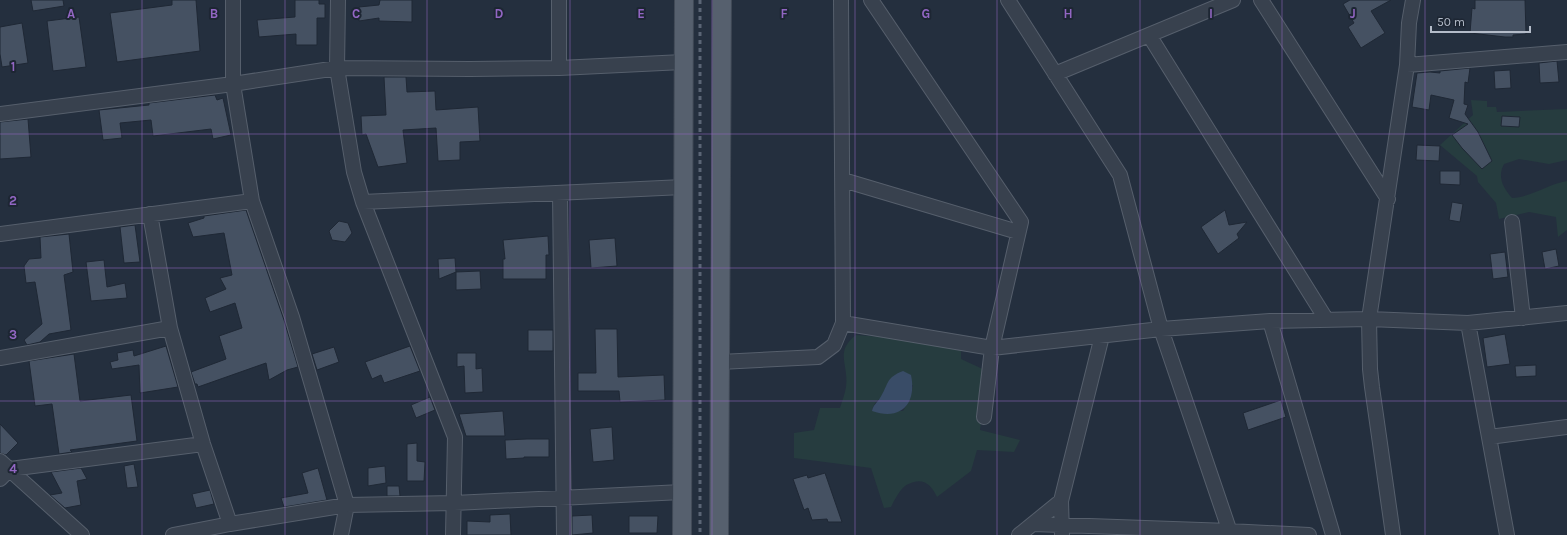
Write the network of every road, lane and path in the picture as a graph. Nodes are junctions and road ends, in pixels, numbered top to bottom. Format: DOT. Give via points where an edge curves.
graph roads {
  1 [pos="233,0"];
  2 [pos="338,0"];
  3 [pos="559,0"];
  4 [pos="684,0"];
  5 [pos="722,0"];
  6 [pos="841,0"];
  7 [pos="871,0"];
  8 [pos="1008,0"];
  9 [pos="1233,0"];
  10 [pos="1261,0"];
  11 [pos="1413,0"];
  12 [pos="1149,35"];
  13 [pos="1567,52"];
  14 [pos="683,62"];
  15 [pos="1407,66"];
  16 [pos="337,68"];
  17 [pos="559,68"];
  18 [pos="1055,74"];
  19 [pos="233,84"];
  20 [pos="0,114"];
  21 [pos="842,180"];
  22 [pos="683,188"];
  23 [pos="560,193"];
  24 [pos="1388,199"];
  25 [pos="252,201"];
  26 [pos="362,202"];
  27 [pos="150,214"];
  28 [pos="1512,222"];
  29 [pos="1018,232"];
  30 [pos="0,234"];
  31 [pos="1567,313"];
  32 [pos="1523,318"];
  33 [pos="1326,319"];
  34 [pos="1369,319"];
  35 [pos="1270,321"];
  36 [pos="843,322"];
  37 [pos="1468,323"];
  38 [pos="170,328"];
  39 [pos="1161,329"];
  40 [pos="1102,336"];
  41 [pos="992,348"];
  42 [pos="0,358"];
  43 [pos="720,362"];
  44 [pos="984,417"];
  45 [pos="1567,427"];
  46 [pos="1489,437"];
  47 [pos="203,444"];
  48 [pos="3,470"];
  49 [pos="682,492"];
  50 [pos="564,497"];
  51 [pos="1061,501"];
  52 [pos="454,503"];
  53 [pos="347,505"];
  54 [pos="230,524"];
  55 [pos="1033,524"];
  56 [pos="1062,530"];
  57 [pos="1230,533"];
  58 [pos="82,535"];
  59 [pos="173,535"];
  60 [pos="341,535"];
  61 [pos="453,535"];
  62 [pos="564,535"];
  63 [pos="682,535"];
  64 [pos="719,535"];
  65 [pos="1019,535"];
  66 [pos="1309,535"];
  67 [pos="1333,535"];
  68 [pos="1393,535"];
  69 [pos="1507,535"];
  1 -- 19 [label="street"];
  2 -- 16 [label="street"];
  3 -- 17 [label="street"];
  4 -- 14 [label="main road"];
  5 -- 43 [label="main road"];
  6 -- 21 [label="street"];
  7 -- 29 [label="street" via="1021,222"];
  8 -- 18 [label="street"];
  9 -- 12 [label="street"];
  10 -- 24 [label="street"];
  11 -- 15 [label="street"];
  12 -- 18 [label="street"];
  12 -- 33 [label="street"];
  13 -- 15 [label="street"];
  14 -- 17 [label="street"];
  14 -- 22 [label="main road"];
  15 -- 24 [label="street"];
  16 -- 17 [label="street"];
  16 -- 19 [label="street"];
  16 -- 26 [label="street" via="354,172"];
  18 -- 39 [label="street" via="1120,175"];
  19 -- 20 [label="street"];
  19 -- 25 [label="street"];
  21 -- 29 [label="street"];
  21 -- 36 [label="street"];
  22 -- 23 [label="street"];
  22 -- 49 [label="main road"];
  23 -- 26 [label="street"];
  23 -- 50 [label="street"];
  24 -- 34 [label="street"];
  25 -- 27 [label="street"];
  25 -- 53 [label="street" via="292,316"];
  26 -- 52 [label="street" via="455,437"];
  27 -- 30 [label="street"];
  27 -- 38 [label="street"];
  28 -- 32 [label="street"];
  29 -- 41 [label="street"];
  31 -- 32 [label="street"];
  32 -- 37 [label="street"];
  33 -- 34 [label="street"];
  33 -- 35 [label="street"];
  34 -- 37 [label="street"];
  34 -- 68 [label="street" via="1372,387"];
  35 -- 39 [label="street"];
  35 -- 67 [label="street"];
  36 -- 41 [label="street"];
  36 -- 43 [label="street" via="834,345 818,357"];
  37 -- 46 [label="street"];
  38 -- 42 [label="street"];
  38 -- 47 [label="street"];
  39 -- 40 [label="street"];
  39 -- 57 [label="street"];
  40 -- 41 [label="street"];
  40 -- 51 [label="street"];
  41 -- 44 [label="street"];
  43 -- 64 [label="main road"];
  45 -- 46 [label="street"];
  46 -- 69 [label="street"];
  47 -- 48 [label="street"];
  47 -- 54 [label="street"];
  48 -- 58 [label="street"];
  49 -- 50 [label="street"];
  49 -- 63 [label="main road"];
  50 -- 52 [label="street"];
  50 -- 62 [label="street"];
  51 -- 55 [label="street"];
  51 -- 56 [label="street"];
  52 -- 53 [label="street"];
  52 -- 61 [label="street"];
  53 -- 54 [label="street"];
  53 -- 60 [label="street"];
  54 -- 59 [label="street"];
  55 -- 56 [label="street"];
  55 -- 65 [label="street"];
  56 -- 57 [label="street"];
  57 -- 66 [label="street"];
}
